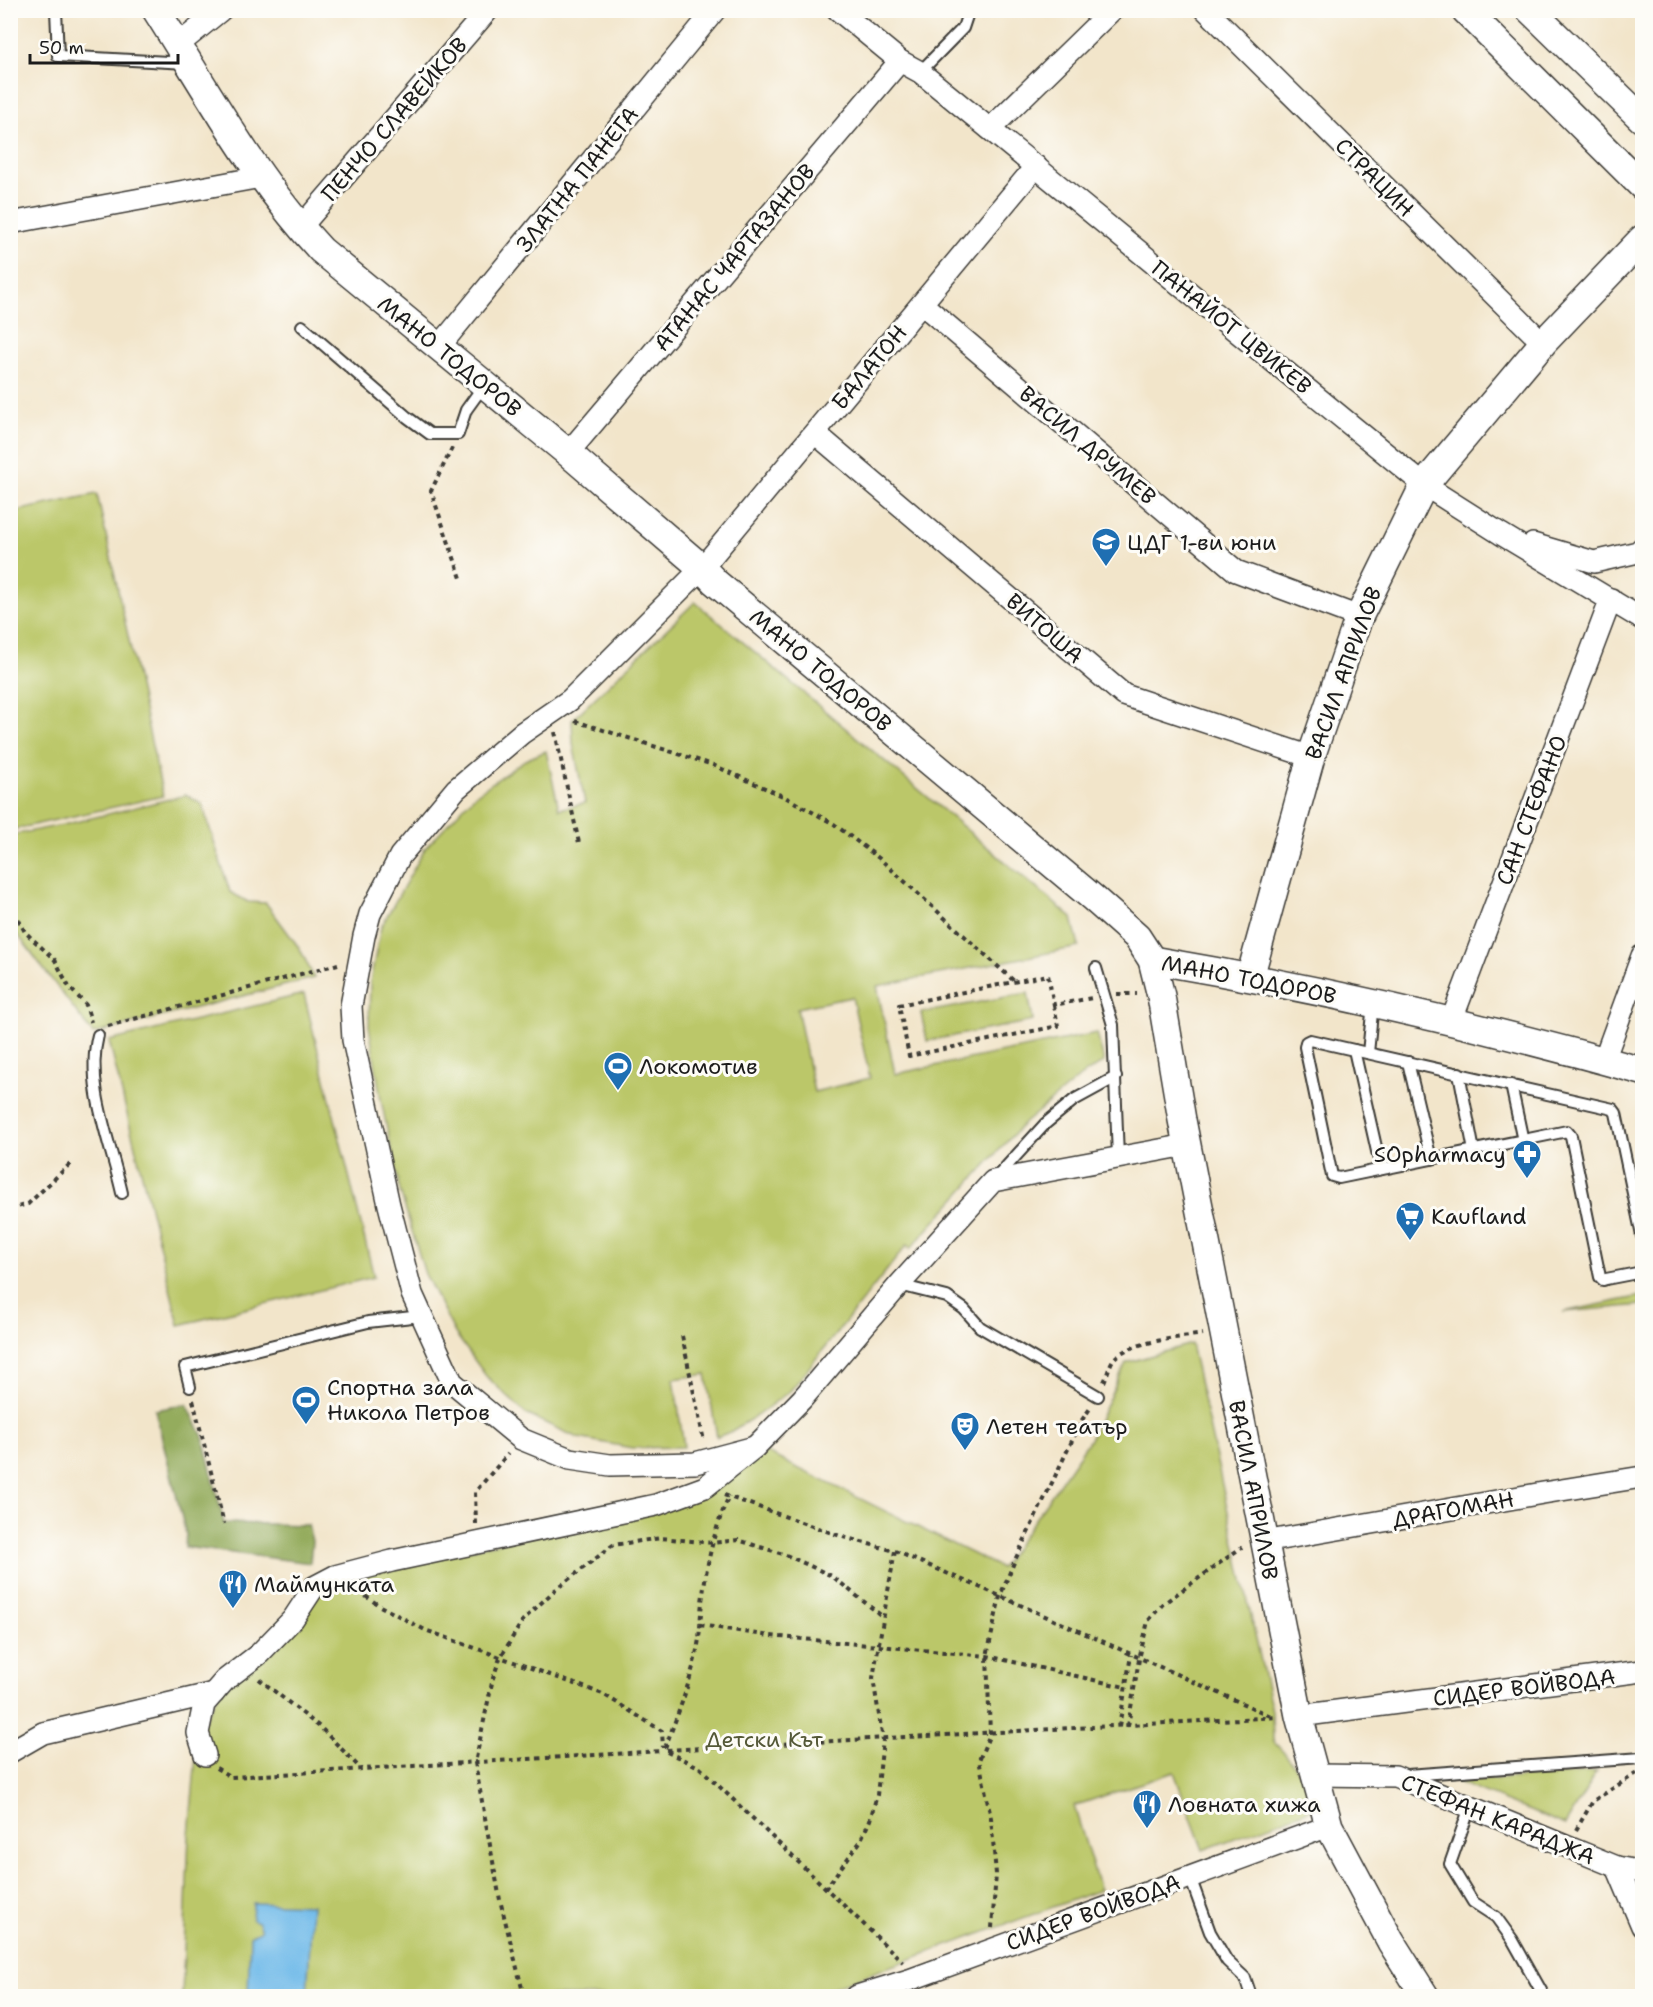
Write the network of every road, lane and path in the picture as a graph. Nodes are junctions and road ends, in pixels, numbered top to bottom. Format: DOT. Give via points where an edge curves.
graph roads {
  1 [pos="56,10"];
  2 [pos="156,10"];
  3 [pos="221,10"];
  4 [pos="488,10"];
  5 [pos="715,10"];
  6 [pos="838,10"];
  7 [pos="969,10"];
  8 [pos="1112,10"];
  9 [pos="1206,10"];
  10 [pos="1465,10"];
  11 [pos="1530,10"];
  12 [pos="184,54"];
  13 [pos="900,61"];
  14 [pos="920,72"];
  15 [pos="1642,119"];
  16 [pos="990,129"];
  17 [pos="1036,166"];
  18 [pos="261,177"];
  19 [pos="1642,186"];
  20 [pos="10,223"];
  21 [pos="300,228"];
  22 [pos="1642,239"];
  23 [pos="922,304"];
  24 [pos="302,326"];
  25 [pos="1543,342"];
  26 [pos="439,347"];
  27 [pos="484,384"];
  28 [pos="815,433"];
  29 [pos="458,434"];
  30 [pos="568,453"];
  31 [pos="1424,485"];
  32 [pos="1501,534"];
  33 [pos="1642,548"];
  34 [pos="702,568"];
  35 [pos="462,581"];
  36 [pos="1611,599"];
  37 [pos="1359,617"];
  38 [pos="1642,619"];
  39 [pos="551,714"];
  40 [pos="1311,758"];
  41 [pos="579,843"];
  42 [pos="10,903"];
  43 [pos="1642,956"];
  44 [pos="359,959"];
  45 [pos="1152,960"];
  46 [pos="1096,968"];
  47 [pos="1250,977"];
  48 [pos="1015,982"];
  49 [pos="1105,996"];
  50 [pos="1161,996"];
  51 [pos="1373,1003"];
  52 [pos="1054,1005"];
  53 [pos="1451,1022"];
  54 [pos="98,1035"];
  55 [pos="1354,1050"];
  56 [pos="1368,1053"];
  57 [pos="1605,1060"];
  58 [pos="1407,1062"];
  59 [pos="1642,1071"];
  60 [pos="1459,1073"];
  61 [pos="1116,1077"];
  62 [pos="1511,1085"];
  63 [pos="1523,1141"];
  64 [pos="1187,1145"];
  65 [pos="1474,1150"];
  66 [pos="1118,1158"];
  67 [pos="1431,1159"];
  68 [pos="70,1164"];
  69 [pos="1381,1169"];
  70 [pos="993,1181"];
  71 [pos="122,1193"];
  72 [pos="10,1209"];
  73 [pos="1642,1236"];
  74 [pos="1642,1272"];
  75 [pos="899,1286"];
  76 [pos="421,1316"];
  77 [pos="1222,1330"];
  78 [pos="682,1336"];
  79 [pos="190,1387"];
  80 [pos="1098,1396"];
  81 [pos="521,1439"];
  82 [pos="755,1447"];
  83 [pos="707,1461"];
  84 [pos="1642,1477"];
  85 [pos="705,1487"];
  86 [pos="729,1496"];
  87 [pos="224,1524"];
  88 [pos="476,1524"];
  89 [pos="1263,1537"];
  90 [pos="712,1543"];
  91 [pos="895,1551"];
  92 [pos="335,1576"];
  93 [pos="1000,1596"];
  94 [pos="883,1617"];
  95 [pos="700,1625"];
  96 [pos="878,1647"];
  97 [pos="1131,1655"];
  98 [pos="987,1656"];
  99 [pos="500,1658"];
  100 [pos="1139,1659"];
  101 [pos="243,1666"];
  102 [pos="1642,1671"];
  103 [pos="1125,1688"];
  104 [pos="214,1693"];
  105 [pos="1286,1717"];
  106 [pos="1128,1726"];
  107 [pos="1119,1727"];
  108 [pos="990,1734"];
  109 [pos="884,1740"];
  110 [pos="665,1750"];
  111 [pos="10,1752"];
  112 [pos="205,1755"];
  113 [pos="1642,1758"];
  114 [pos="475,1763"];
  115 [pos="362,1770"];
  116 [pos="1642,1770"];
  117 [pos="1315,1774"];
  118 [pos="1395,1776"];
  119 [pos="1470,1807"];
  120 [pos="1329,1826"];
  121 [pos="1566,1846"];
  122 [pos="1617,1867"];
  123 [pos="1642,1872"];
  124 [pos="1190,1876"];
  125 [pos="825,1889"];
  126 [pos="1642,1926"];
  127 [pos="991,1950"];
  128 [pos="912,1988"];
  129 [pos="524,1996"];
  130 [pos="857,1996"];
  131 [pos="1251,1996"];
  132 [pos="1425,1996"];
  133 [pos="1544,1996"];
  1 -- 12 [label="lane" via="58,56"];
  2 -- 12 [label="street, МАНО ТОДОРОВ"];
  3 -- 12 [label="street"];
  4 -- 21 [label="street, ПЕНЧО СЛАВЕЙКОВ"];
  5 -- 26 [label="street, ЗЛАТНА ПАНЕГА"];
  6 -- 13 [label="street, ПАНАЙОТ ЦВИКЕВ"];
  7 -- 14 [label="lane" via="963,28"];
  8 -- 16 [label="street"];
  9 -- 25 [label="street, СТРАЦИН"];
  10 -- 19 [label="street"];
  11 -- 15 [label="street"];
  12 -- 18 [label="street, МАНО ТОДОРОВ"];
  13 -- 14 [label="street, ПАНАЙОТ ЦВИКЕВ"];
  13 -- 30 [label="street, АТАНАС ЧАРТАЗАНОВ"];
  14 -- 16 [label="street, ПАНАЙОТ ЦВИКЕВ"];
  16 -- 17 [label="street, ПАНАЙОТ ЦВИКЕВ"];
  17 -- 23 [label="street, БАЛАТОН"];
  17 -- 31 [label="street, ПАНАЙОТ ЦВИКЕВ"];
  18 -- 20 [label="street"];
  18 -- 21 [label="street, МАНО ТОДОРОВ"];
  21 -- 26 [label="street, МАНО ТОДОРОВ" via="321,250"];
  22 -- 25 [label="street, ВАСИЛ АПРИЛОВ"];
  23 -- 28 [label="street, БАЛАТОН"];
  23 -- 37 [label="street, ВАСИЛ ДРУМЕВ" via="1236,571"];
  24 -- 29 [label="lane" via="430,434"];
  25 -- 31 [label="street, ВАСИЛ АПРИЛОВ"];
  26 -- 27 [label="street, МАНО ТОДОРОВ"];
  27 -- 29 [label="lane" via="466,410"];
  27 -- 30 [label="street, МАНО ТОДОРОВ"];
  28 -- 34 [label="street, БАЛАТОН"];
  28 -- 40 [label="street, ВИТОША" via="1124,695"];
  29 -- 35 [label="path" via="431,491"];
  30 -- 34 [label="street, МАНО ТОДОРОВ"];
  31 -- 32 [label="street, ПАНАЙОТ ЦВИКЕВ"];
  31 -- 37 [label="street, ВАСИЛ АПРИЛОВ"];
  32 -- 33 [label="street" via="1594,562"];
  32 -- 36 [label="street, ПАНАЙОТ ЦВИКЕВ"];
  34 -- 39 [label="street, БАЛАТОН" via="570,700"];
  34 -- 45 [label="street, МАНО ТОДОРОВ" via="1093,898 1137,937"];
  36 -- 38 [label="street, ПАНАЙОТ ЦВИКЕВ"];
  36 -- 53 [label="street, САН СТЕФАНО"];
  37 -- 40 [label="street, ВАСИЛ АПРИЛОВ"];
  39 -- 41 [label="path"];
  39 -- 44 [label="street, БАЛАТОН" via="522,733 456,789 409,844 370,914"];
  39 -- 48 [label="path" via="713,765 834,824 880,859"];
  40 -- 47 [label="street, ВАСИЛ АПРИЛОВ"];
  42 -- 54 [label="path" via="25,933 55,960 69,987 86,1005"];
  43 -- 57 [label="street"];
  44 -- 54 [label="path" via="107,1026"];
  44 -- 76 [label="street, БАЛАТОН" via="351,1006 353,1041 389,1205"];
  45 -- 47 [label="street, МАНО ТОДОРОВ"];
  45 -- 50 [label="street, ВАСИЛ АПРИЛОВ"];
  46 -- 49 [label="lane"];
  47 -- 51 [label="street, МАНО ТОДОРОВ"];
  48 -- 52 [label="path" via="1048,975"];
  48 -- 52 [label="path" via="899,1005 909,1056 1058,1026"];
  49 -- 50 [label="path"];
  49 -- 52 [label="path"];
  49 -- 61 [label="lane" via="1113,1025"];
  50 -- 64 [label="street, ВАСИЛ АПРИЛОВ"];
  51 -- 53 [label="street, МАНО ТОДОРОВ"];
  51 -- 56 [label="lane"];
  53 -- 57 [label="street, МАНО ТОДОРОВ"];
  54 -- 71 [label="lane" via="94,1053 95,1091"];
  55 -- 56 [label="lane"];
  55 -- 69 [label="lane"];
  55 -- 69 [label="lane" via="1310,1040 1305,1047 1332,1176"];
  56 -- 58 [label="lane"];
  57 -- 59 [label="street, МАНО ТОДОРОВ"];
  58 -- 60 [label="lane"];
  58 -- 67 [label="lane"];
  60 -- 62 [label="lane"];
  60 -- 65 [label="lane"];
  61 -- 66 [label="lane"];
  61 -- 70 [label="lane" via="1074,1100 1045,1124"];
  62 -- 63 [label="lane"];
  62 -- 73 [label="lane" via="1613,1109"];
  63 -- 65 [label="lane"];
  63 -- 74 [label="lane" via="1570,1133 1600,1277 1606,1280"];
  64 -- 66 [label="street"];
  64 -- 77 [label="street, ВАСИЛ АПРИЛОВ"];
  65 -- 67 [label="lane"];
  66 -- 70 [label="street"];
  67 -- 69 [label="lane"];
  68 -- 72 [label="path" via="28,1204"];
  70 -- 75 [label="street"];
  75 -- 80 [label="lane" via="947,1297 981,1327"];
  75 -- 82 [label="street" via="802,1399"];
  76 -- 79 [label="lane" via="368,1322 186,1367"];
  76 -- 81 [label="street, БАЛАТОН" via="452,1382"];
  77 -- 80 [label="path" via="1131,1348 1113,1360"];
  77 -- 89 [label="street, ВАСИЛ АПРИЛОВ"];
  78 -- 83 [label="path"];
  79 -- 87 [label="path"];
  80 -- 93 [label="path" via="1077,1431"];
  81 -- 83 [label="street, БАЛАТОН" via="570,1459 610,1466"];
  81 -- 88 [label="path" via="475,1492"];
  82 -- 83 [label="street, БАЛАТОН"];
  82 -- 85 [label="street"];
  84 -- 89 [label="street, ДРАГОМАН"];
  85 -- 86 [label="path"];
  85 -- 92 [label="street" via="656,1505"];
  86 -- 90 [label="path"];
  86 -- 91 [label="path" via="843,1537"];
  89 -- 100 [label="path" via="1163,1604 1148,1621"];
  89 -- 105 [label="street, ВАСИЛ АПРИЛОВ"];
  90 -- 94 [label="path" via="738,1540 786,1555 832,1576"];
  90 -- 95 [label="path"];
  90 -- 99 [label="path" via="661,1538 613,1545 523,1620"];
  91 -- 93 [label="path"];
  91 -- 94 [label="path"];
  92 -- 99 [label="path" via="425,1630"];
  92 -- 101 [label="street" via="314,1587 293,1619"];
  93 -- 97 [label="path"];
  93 -- 98 [label="path"];
  94 -- 96 [label="path"];
  95 -- 96 [label="path"];
  95 -- 110 [label="path" via="697,1650"];
  96 -- 98 [label="path"];
  96 -- 109 [label="path" via="873,1677"];
  97 -- 100 [label="path"];
  97 -- 103 [label="path"];
  98 -- 103 [label="path"];
  98 -- 108 [label="path"];
  99 -- 110 [label="path" via="603,1694 662,1731"];
  99 -- 114 [label="path"];
  100 -- 105 [label="path"];
  100 -- 106 [label="path"];
  101 -- 104 [label="street"];
  101 -- 115 [label="path" via="321,1728"];
  102 -- 105 [label="street, СИДЕР ВОЙВОДА"];
  103 -- 107 [label="path"];
  104 -- 111 [label="street" via="43,1733"];
  104 -- 112 [label="street" via="204,1704 198,1733"];
  105 -- 106 [label="path"];
  105 -- 117 [label="street, ВАСИЛ АПРИЛОВ"];
  106 -- 107 [label="path"];
  107 -- 108 [label="path"];
  108 -- 109 [label="path"];
  108 -- 127 [label="path" via="979,1760 991,1818 996,1874"];
  109 -- 110 [label="path"];
  109 -- 125 [label="path" via="870,1820 860,1842"];
  110 -- 114 [label="path"];
  110 -- 125 [label="path" via="699,1767"];
  112 -- 115 [label="path" via="213,1767 231,1777"];
  113 -- 118 [label="lane"];
  114 -- 115 [label="path"];
  114 -- 129 [label="path" via="500,1900"];
  116 -- 121 [label="path" via="1593,1801"];
  117 -- 118 [label="street, СТЕФАН КАРАДЖА"];
  117 -- 120 [label="street, ВАСИЛ АПРИЛОВ"];
  118 -- 119 [label="street, СТЕФАН КАРАДЖА"];
  119 -- 121 [label="street, СТЕФАН КАРАДЖА"];
  119 -- 133 [label="lane" via="1450,1864 1473,1902 1496,1917 1512,1939"];
  120 -- 124 [label="street, СИДЕР ВОЙВОДА"];
  120 -- 132 [label="street, ВАСИЛ АПРИЛОВ" via="1391,1942"];
  121 -- 122 [label="street, СТЕФАН КАРАДЖА"];
  122 -- 123 [label="street, СТЕФАН КАРАДЖА"];
  122 -- 126 [label="street"];
  124 -- 127 [label="street, СИДЕР ВОЙВОДА"];
  124 -- 131 [label="lane" via="1210,1932 1227,1960 1245,1978"];
  125 -- 128 [label="path" via="903,1960"];
  127 -- 128 [label="street, СИДЕР ВОЙВОДА"];
  128 -- 130 [label="street, СИДЕР ВОЙВОДА"];
}
